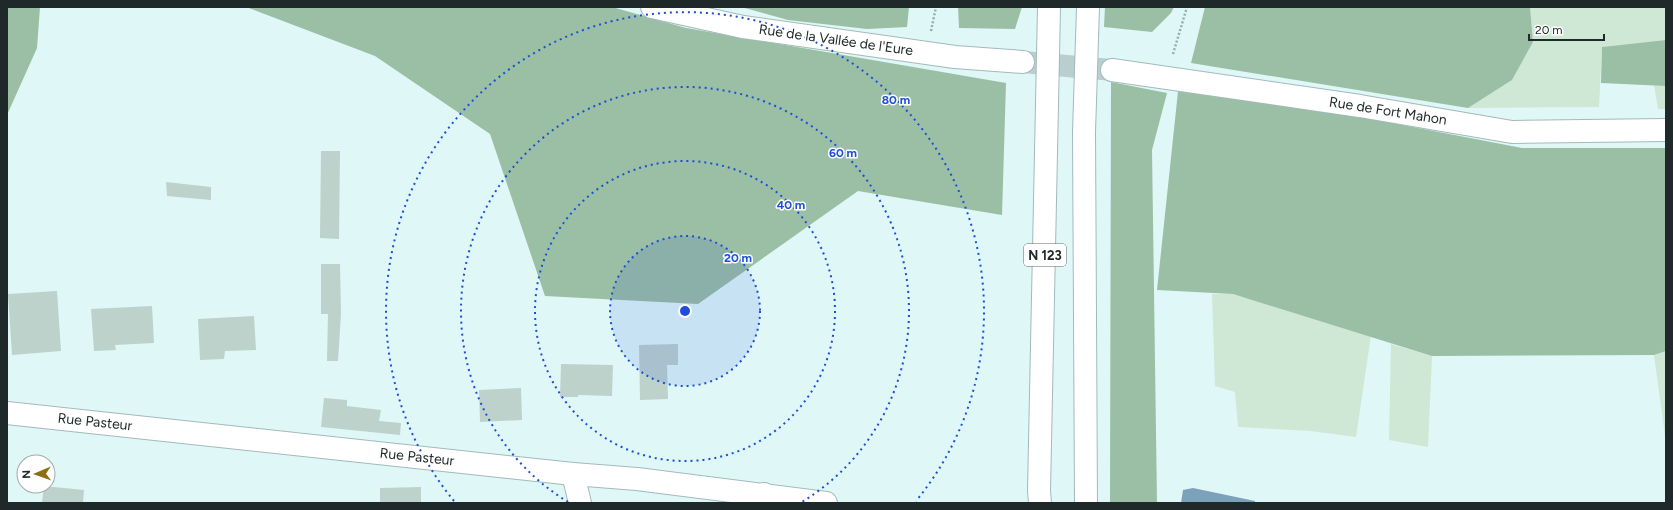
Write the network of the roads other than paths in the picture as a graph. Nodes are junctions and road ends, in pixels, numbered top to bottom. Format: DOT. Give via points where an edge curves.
graph roads {
  1 [pos="652,7"];
  2 [pos="1049,7"];
  3 [pos="1088,7"];
  4 [pos="1022,62"];
  5 [pos="1112,70"];
  6 [pos="1666,130"];
  7 [pos="7,413"];
  8 [pos="573,474"];
  9 [pos="763,499"];
  10 [pos="1038,499"];
  11 [pos="580,503"];
  12 [pos="826,503"];
  13 [pos="1086,503"];
  1 -- 4 [label="street, Rue de la Vallée de l'Eure" via="744,27 955,57"];
  2 -- 10 [label="street, N 123"];
  3 -- 13 [label="street, N 123" via="1084,132"];
  5 -- 6 [label="street, Rue de Fort Mahon" via="1360,106 1512,132"];
  7 -- 8 [label="street, Rue Pasteur"];
  8 -- 9 [label="street, Rue Pasteur" via="638,480"];
  8 -- 11 [label="street"];
  9 -- 12 [label="street, Rue Pasteur"];
}
